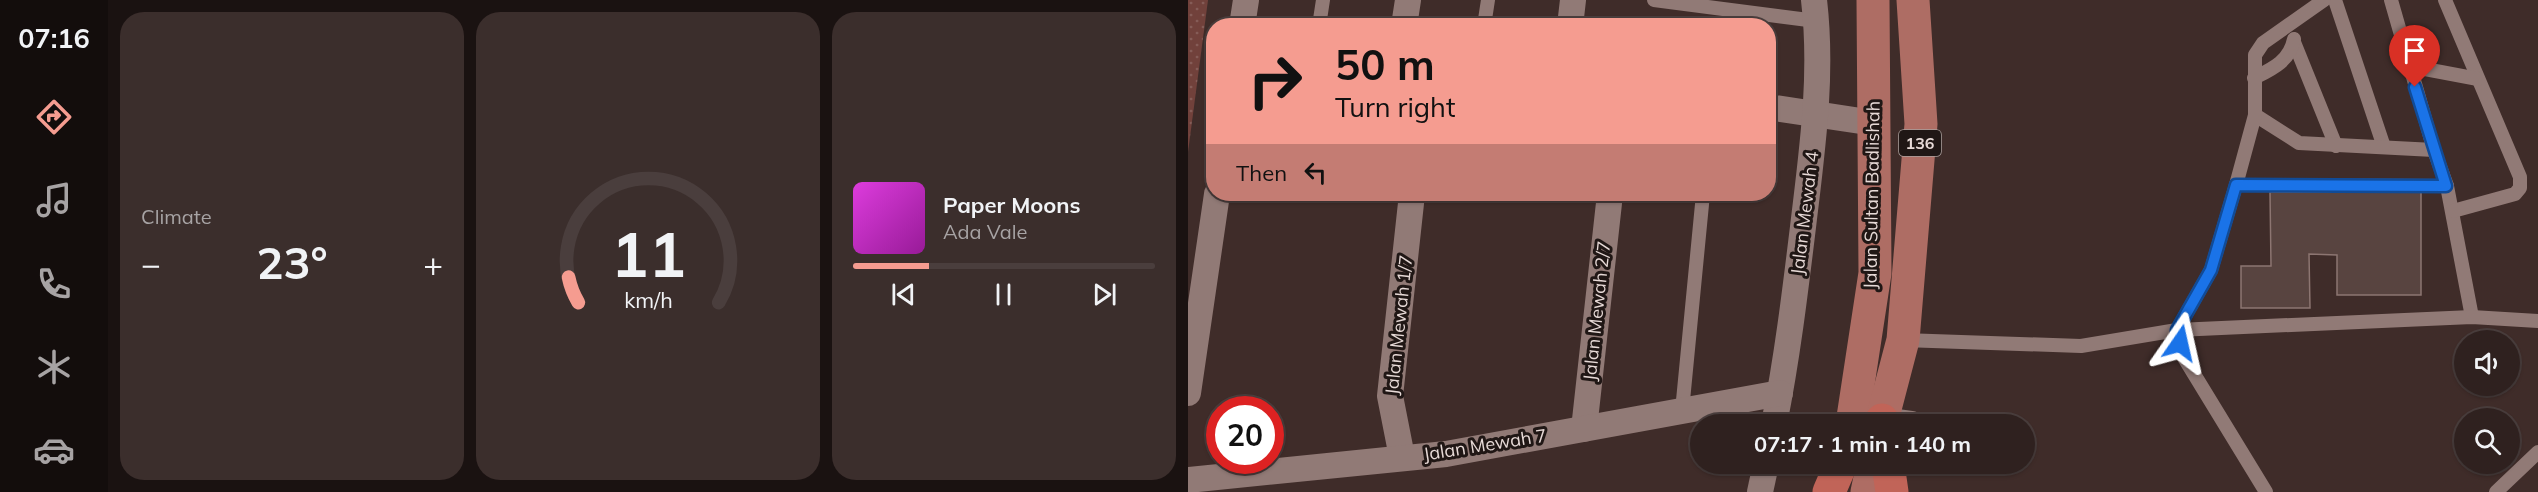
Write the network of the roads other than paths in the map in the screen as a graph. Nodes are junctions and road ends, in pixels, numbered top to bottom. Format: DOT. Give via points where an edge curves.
graph roads {
  1 [pos="1246,0"];
  2 [pos="1323,0"];
  3 [pos="1408,0"];
  4 [pos="1488,0"];
  5 [pos="1574,0"];
  6 [pos="1654,0"];
  7 [pos="1874,0"];
  8 [pos="1913,0"];
  9 [pos="2324,0"];
  10 [pos="2335,0"];
  11 [pos="2391,0"];
  12 [pos="2445,0"];
  13 [pos="1815,11"];
  14 [pos="1243,18"];
  15 [pos="1320,18"];
  16 [pos="1405,18"];
  17 [pos="1485,18"];
  18 [pos="1571,18"];
  19 [pos="2294,22"];
  20 [pos="2294,42"];
  21 [pos="2409,66"];
  22 [pos="2254,78"];
  23 [pos="2478,79"];
  24 [pos="1776,108"];
  25 [pos="1817,114"];
  26 [pos="2255,115"];
  27 [pos="1874,123"];
  28 [pos="2336,146"];
  29 [pos="2384,147"];
  30 [pos="2434,150"];
  31 [pos="2236,185"];
  32 [pos="2446,186"];
  33 [pos="1217,201"];
  34 [pos="1411,201"];
  35 [pos="1609,201"];
  36 [pos="1702,201"];
  37 [pos="2453,212"];
  38 [pos="2472,317"];
  39 [pos="2538,321"];
  40 [pos="1193,322"];
  41 [pos="2177,330"];
  42 [pos="1903,340"];
  43 [pos="1188,393"];
  44 [pos="1780,393"];
  45 [pos="1682,411"];
  46 [pos="1776,414"];
  47 [pos="1882,414"];
  48 [pos="1884,414"];
  49 [pos="1584,429"];
  50 [pos="2538,452"];
  51 [pos="1402,457"];
  52 [pos="1764,474"];
  53 [pos="1837,474"];
  54 [pos="1844,474"];
  55 [pos="1871,474"];
  56 [pos="1889,474"];
  57 [pos="1188,480"];
  58 [pos="1760,492"];
  59 [pos="1829,492"];
  60 [pos="1840,492"];
  61 [pos="1867,492"];
  62 [pos="1892,492"];
  63 [pos="2266,492"];
  64 [pos="2496,492"];
  1 -- 14 [label="street"];
  2 -- 15 [label="lane"];
  3 -- 16 [label="street"];
  4 -- 17 [label="lane"];
  5 -- 18 [label="street"];
  6 -- 13 [label="lane"];
  7 -- 27 [label="main road, Jalan Sultan Badlishah / 136"];
  8 -- 42 [label="main road, Jalan Sultan Badlishah / 136" via="1921,124"];
  9 -- 19 [label="lane"];
  10 -- 29 [label="lane"];
  11 -- 21 [label="lane"];
  12 -- 23 [label="lane"];
  13 -- 25 [label="street, Jalan Mewah 4"];
  19 -- 20 [label="lane"];
  19 -- 22 [label="lane" via="2263,43 2255,54"];
  20 -- 22 [label="lane" via="2277,67"];
  20 -- 28 [label="lane"];
  21 -- 23 [label="lane"];
  21 -- 30 [label="lane"];
  22 -- 26 [label="lane"];
  23 -- 37 [label="lane" via="2520,177 2520,188 2515,194"];
  24 -- 25 [label="street"];
  25 -- 27 [label="street"];
  25 -- 44 [label="street, Jalan Mewah 4"];
  26 -- 28 [label="lane" via="2299,143"];
  26 -- 31 [label="lane"];
  27 -- 47 [label="main road, Jalan Sultan Badlishah / 136"];
  28 -- 29 [label="lane"];
  29 -- 30 [label="lane"];
  30 -- 32 [label="lane"];
  31 -- 32 [label="lane"];
  31 -- 41 [label="lane" via="2211,270"];
  32 -- 37 [label="lane"];
  33 -- 40 [label="street"];
  34 -- 51 [label="street, Jalan Mewah 1/7" via="1390,396"];
  35 -- 49 [label="street, Jalan Mewah 2/7"];
  36 -- 45 [label="lane"];
  37 -- 38 [label="lane"];
  38 -- 39 [label="lane"];
  38 -- 41 [label="lane"];
  40 -- 43 [label="street"];
  41 -- 42 [label="lane" via="2081,346"];
  41 -- 63 [label="lane" via="2183,356"];
  42 -- 48 [label="main road, Jalan Sultan Badlishah / 136"];
  44 -- 45 [label="street, Jalan Mewah 7"];
  44 -- 46 [label="street, Jalan Mewah 4"];
  45 -- 49 [label="street, Jalan Mewah 7"];
  49 -- 51 [label="street, Jalan Mewah 7" via="1446,454"];
  50 -- 64 [label="lane"];
  51 -- 57 [label="street, Jalan Mewah 7"];
  52 -- 58 [label="street"];
  53 -- 59 [label="highway"];
  54 -- 60 [label="main road"];
  55 -- 61 [label="main road"];
  56 -- 62 [label="highway"];
}
